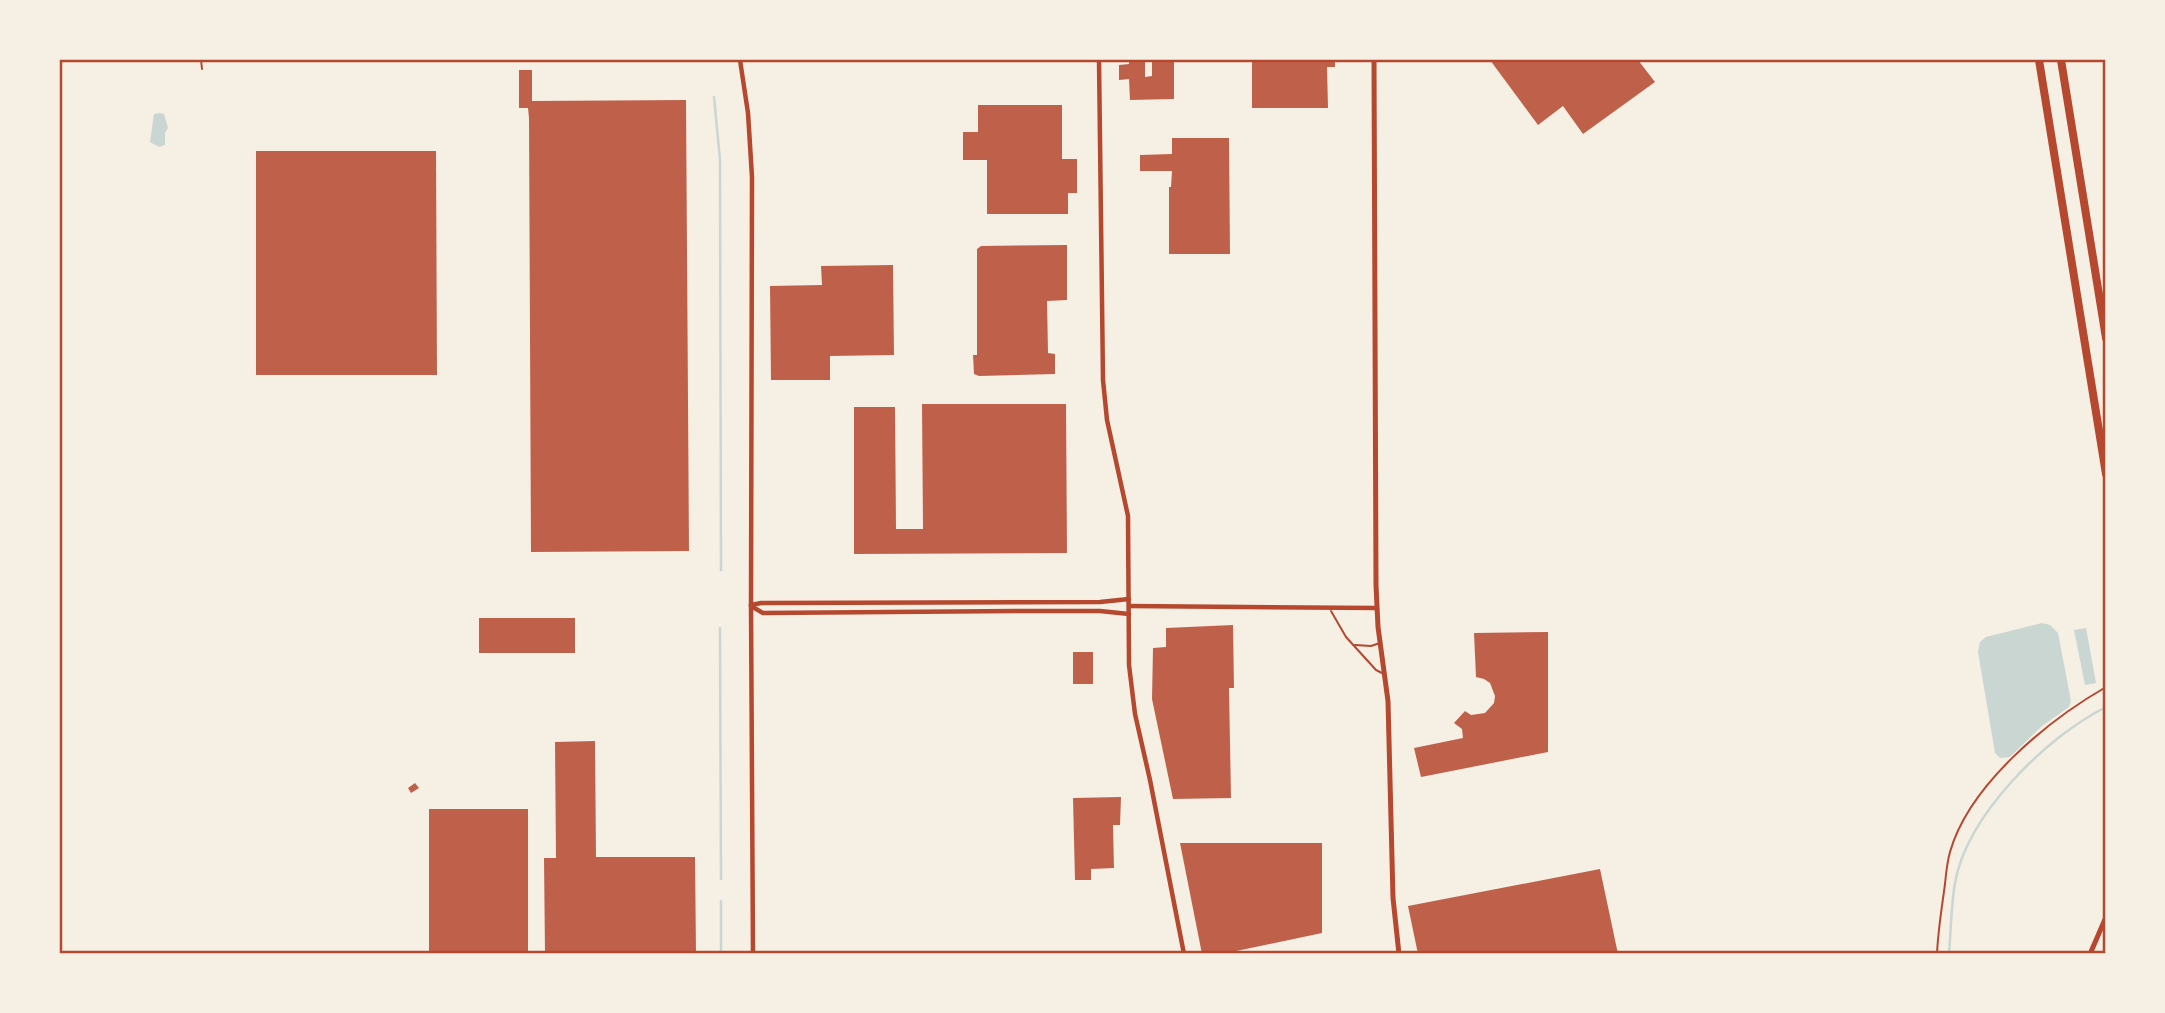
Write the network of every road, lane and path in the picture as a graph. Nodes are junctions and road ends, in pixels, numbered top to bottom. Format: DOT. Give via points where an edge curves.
graph roads {
  1 [pos="201,60"];
  2 [pos="740,60"];
  3 [pos="1099,60"];
  4 [pos="1374,60"];
  5 [pos="2039,60"];
  6 [pos="2061,60"];
  7 [pos="202,69"];
  8 [pos="2105,338"];
  9 [pos="2105,474"];
  10 [pos="1129,599"];
  11 [pos="1016,602"];
  12 [pos="904,603"];
  13 [pos="751,606"];
  14 [pos="1129,606"];
  15 [pos="1329,607"];
  16 [pos="1377,608"];
  17 [pos="903,611"];
  18 [pos="1016,611"];
  19 [pos="1129,614"];
  20 [pos="1381,643"];
  21 [pos="1354,645"];
  22 [pos="1386,674"];
  23 [pos="2105,687"];
  24 [pos="2105,917"];
  25 [pos="752,954"];
  26 [pos="1184,954"];
  27 [pos="1399,954"];
  28 [pos="1937,954"];
  29 [pos="2090,954"];
  1 -- 7 [label="path"];
  2 -- 13 [label="street" via="752,177"];
  3 -- 10 [label="street" via="1103,380 1128,516"];
  4 -- 16 [label="street"];
  5 -- 9 [label="highway"];
  6 -- 8 [label="highway"];
  10 -- 11 [label="street"];
  10 -- 14 [label="street"];
  11 -- 12 [label="street"];
  11 -- 18 [label="street"];
  12 -- 13 [label="street"];
  12 -- 17 [label="street"];
  13 -- 17 [label="street" via="763,613"];
  13 -- 25 [label="street"];
  14 -- 15 [label="street"];
  14 -- 19 [label="street"];
  15 -- 16 [label="street"];
  15 -- 21 [label="lane"];
  16 -- 20 [label="street"];
  17 -- 18 [label="street"];
  18 -- 19 [label="street"];
  19 -- 26 [label="street" via="1135,714"];
  20 -- 21 [label="lane"];
  20 -- 22 [label="street"];
  21 -- 22 [label="lane" via="1376,670"];
  22 -- 27 [label="street"];
  23 -- 28 [label="path" via="2062,714 1981,791 1949,853"];
  24 -- 29 [label="street"];
}
